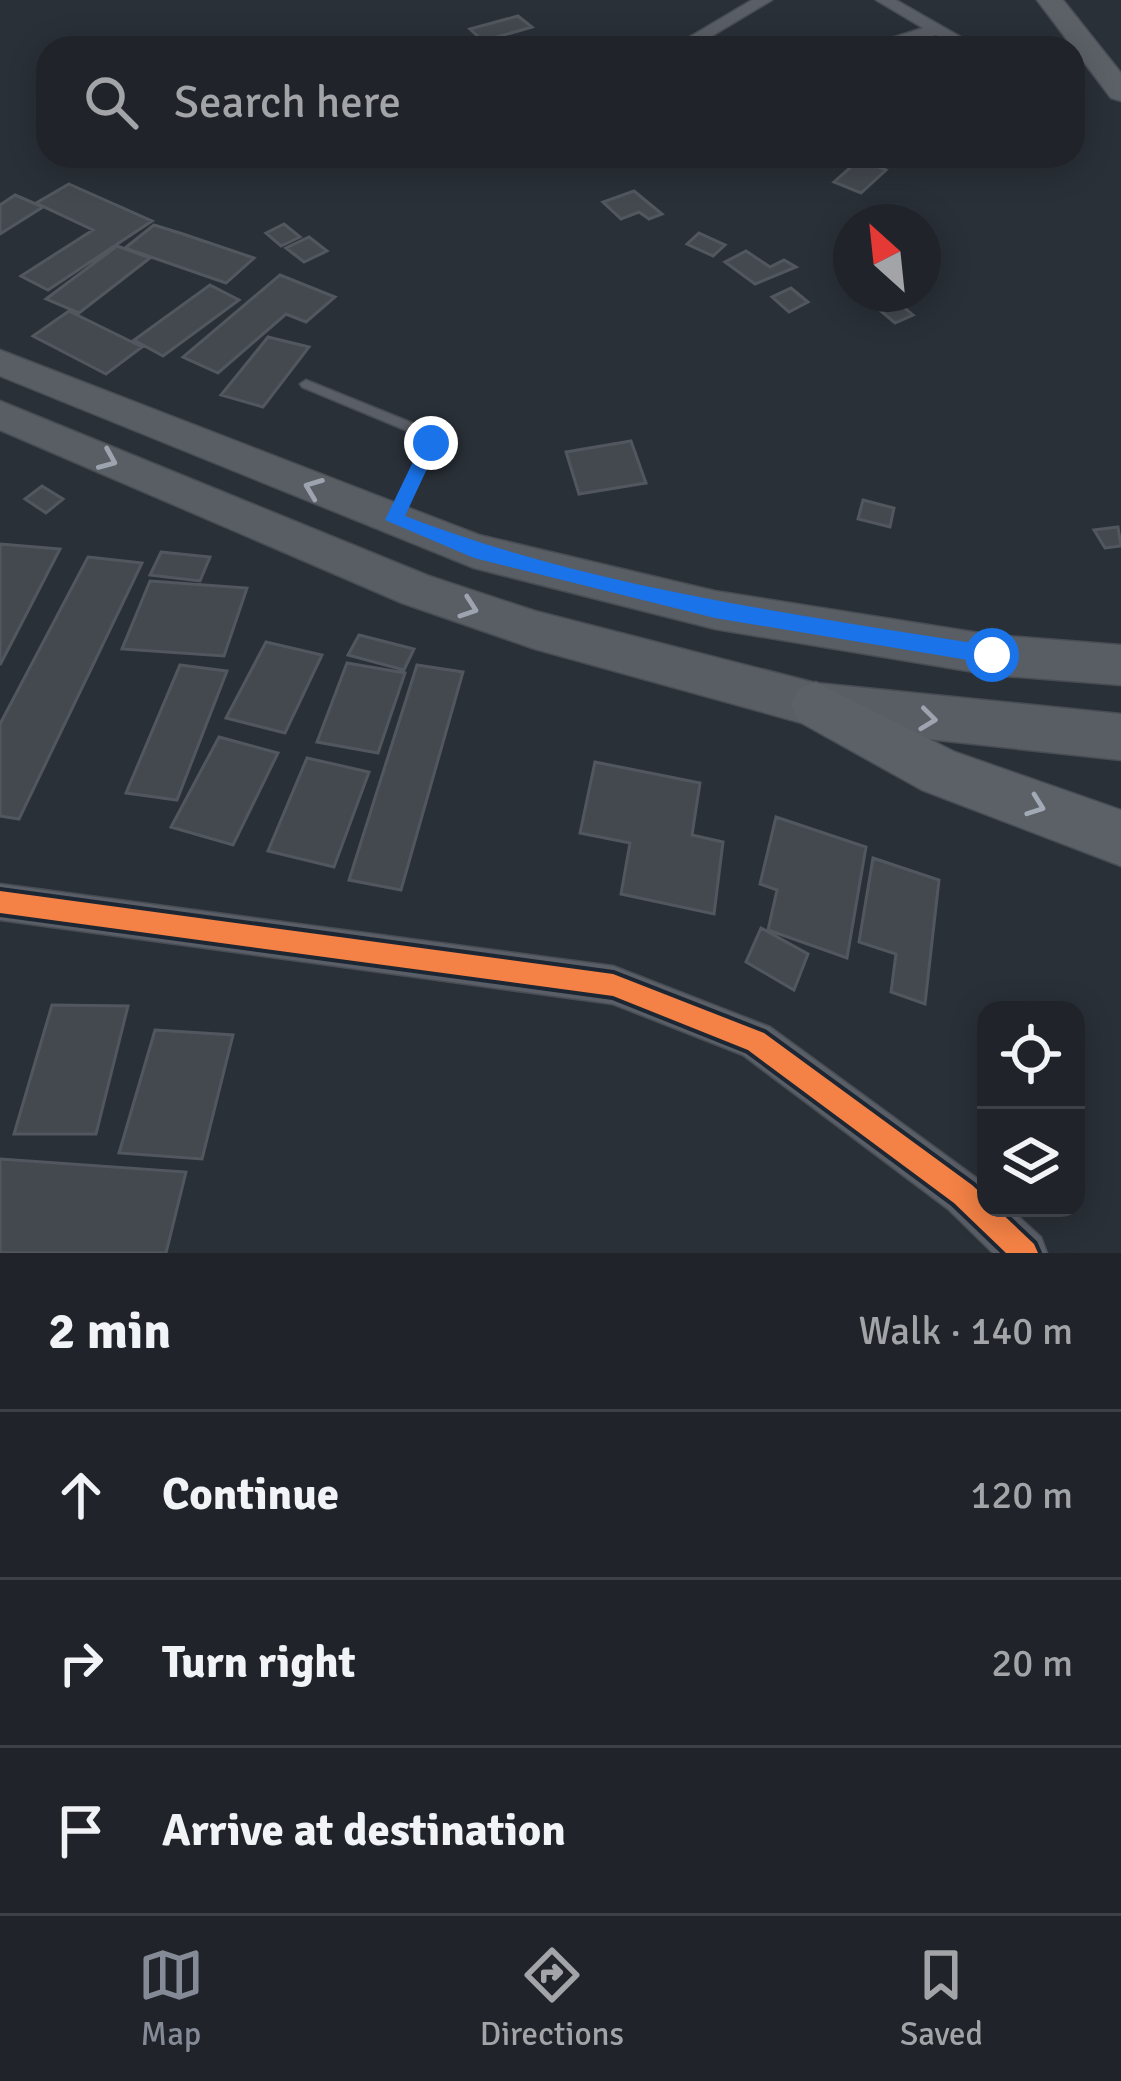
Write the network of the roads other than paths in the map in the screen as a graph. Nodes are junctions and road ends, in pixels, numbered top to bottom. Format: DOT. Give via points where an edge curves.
graph roads {
  1 [pos="764,0"];
  2 [pos="884,0"];
  3 [pos="1050,0"];
  4 [pos="936,29"];
  5 [pos="701,36"];
  6 [pos="911,36"];
  7 [pos="949,36"];
  8 [pos="1078,36"];
  9 [pos="1085,45"];
  10 [pos="1121,92"];
  11 [pos="0,362"];
  12 [pos="306,384"];
  13 [pos="0,415"];
  14 [pos="394,520"];
  15 [pos="1121,665"];
  16 [pos="816,705"];
  17 [pos="1121,737"];
  18 [pos="1121,838"];
  19 [pos="0,902"];
  20 [pos="1025,1253"];
  1 -- 5 [label="street"];
  2 -- 4 [label="street"];
  3 -- 8 [label="main road"];
  4 -- 6 [label="street"];
  4 -- 7 [label="street"];
  9 -- 10 [label="main road"];
  14 -- 11 [label="main road, one-way"];
  12 -- 14 [label="lane" via="428,434 431,443"];
  13 -- 16 [label="main road, one-way" via="417,590"];
  14 -- 15 [label="main road" via="474,551 715,610 992,655"];
  16 -- 17 [label="main road, one-way"];
  16 -- 18 [label="main road, one-way" via="941,772"];
  19 -- 20 [label="street" via="613,985 755,1041 963,1194"];
}
